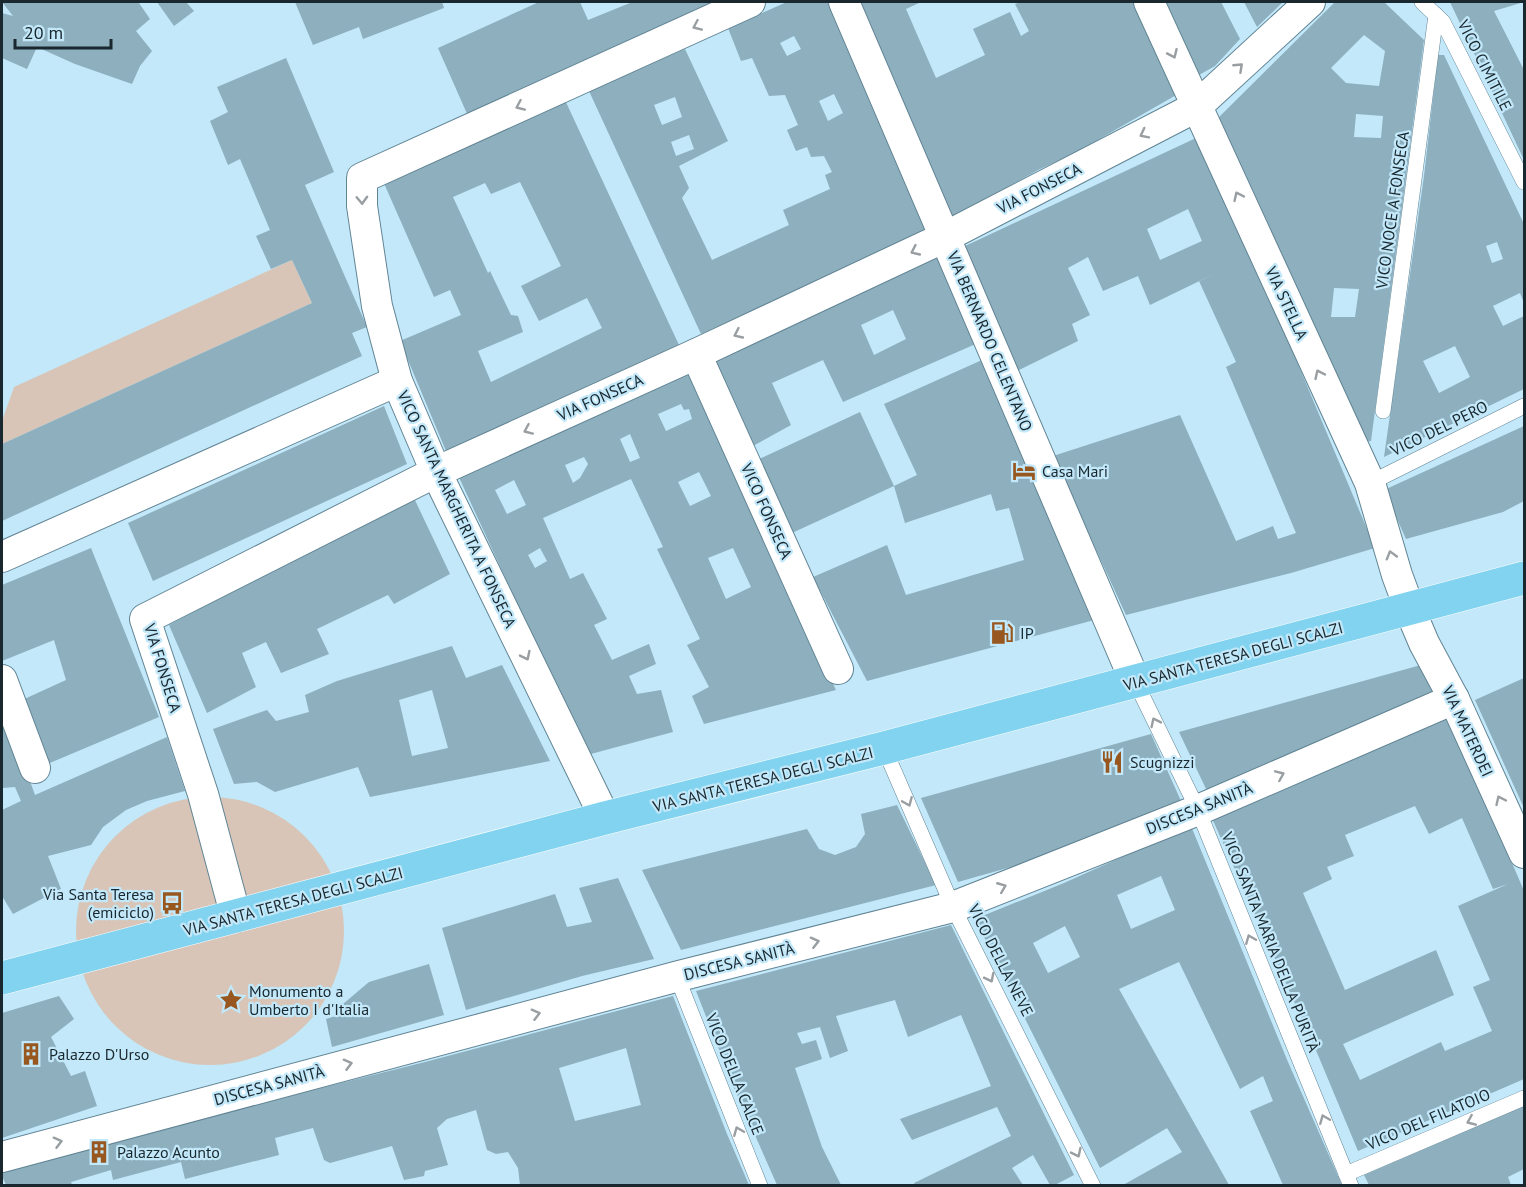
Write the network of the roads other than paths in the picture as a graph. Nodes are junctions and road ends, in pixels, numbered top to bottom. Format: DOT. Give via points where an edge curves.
graph roads {
  1 [pos="750,2"];
  2 [pos="844,2"];
  3 [pos="1149,2"];
  4 [pos="1310,2"];
  5 [pos="1422,2"];
  6 [pos="1436,15"];
  7 [pos="1196,107"];
  8 [pos="1524,182"];
  9 [pos="945,237"];
  10 [pos="696,354"];
  11 [pos="398,381"];
  12 [pos="1524,406"];
  13 [pos="1383,411"];
  14 [pos="436,472"];
  15 [pos="1370,483"];
  16 [pos="2,557"];
  17 [pos="1524,578"];
  18 [pos="1410,610"];
  19 [pos="838,669"];
  20 [pos="2,680"];
  21 [pos="1135,681"];
  22 [pos="1454,699"];
  23 [pos="884,748"];
  24 [pos="35,768"];
  25 [pos="1198,810"];
  26 [pos="605,818"];
  27 [pos="1524,853"];
  28 [pos="953,907"];
  29 [pos="236,917"];
  30 [pos="677,976"];
  31 [pos="2,978"];
  32 [pos="1524,1098"];
  33 [pos="2,1157"];
  34 [pos="1349,1180"];
  35 [pos="760,1185"];
  36 [pos="1093,1185"];
  1 -- 11 [label="street, VICO SANTA MARGHERITA A FONSECA, one-way" via="362,178 362,206 377,306"];
  2 -- 9 [label="street, VIA BERNARDO CELENTANO"];
  3 -- 7 [label="street, VIA STELLA, one-way"];
  7 -- 4 [label="street, VIA FONSECA, one-way"];
  5 -- 6 [label="lane, VICO CIMITILE"];
  6 -- 8 [label="lane, VICO CIMITILE"];
  6 -- 13 [label="lane, VICO NOCE A FONSECA"];
  7 -- 9 [label="street, VIA FONSECA, one-way"];
  15 -- 7 [label="street, VIA STELLA, one-way"];
  9 -- 10 [label="street, VIA FONSECA, one-way"];
  9 -- 21 [label="street, VIA BERNARDO CELENTANO"];
  10 -- 14 [label="street, VIA FONSECA, one-way"];
  10 -- 19 [label="street, VICO FONSECA"];
  11 -- 14 [label="street, VICO SANTA MARGHERITA A FONSECA"];
  11 -- 16 [label="street"];
  12 -- 15 [label="lane, VICO DEL PERO"];
  14 -- 26 [label="street, VICO SANTA MARGHERITA A FONSECA, one-way"];
  14 -- 29 [label="street, VIA FONSECA" via="145,619 203,794"];
  18 -- 15 [label="street, VIA STELLA, one-way"];
  17 -- 18 [label="main road, VIA SANTA TERESA DEGLI SCALZI"];
  18 -- 21 [label="main road, VIA SANTA TERESA DEGLI SCALZI"];
  18 -- 22 [label="street, VIA MATERDEI"];
  20 -- 24 [label="street"];
  21 -- 23 [label="main road, VIA SANTA TERESA DEGLI SCALZI"];
  25 -- 21 [label="lane, VICO SANTA MARIA DELLA PURITÀ, one-way"];
  25 -- 22 [label="street, DISCESA SANITÀ, one-way"];
  27 -- 22 [label="street, VIA MATERDEI, one-way"];
  23 -- 26 [label="main road, VIA SANTA TERESA DEGLI SCALZI"];
  23 -- 28 [label="lane, VICO DELLA NEVE, one-way"];
  28 -- 25 [label="street, DISCESA SANITÀ, one-way"];
  34 -- 25 [label="lane, VICO SANTA MARIA DELLA PURITÀ, one-way"];
  26 -- 29 [label="main road, VIA SANTA TERESA DEGLI SCALZI"];
  30 -- 28 [label="street, DISCESA SANITÀ, one-way"];
  28 -- 36 [label="lane, VICO DELLA NEVE, one-way"];
  29 -- 31 [label="main road, VIA SANTA TERESA DEGLI SCALZI"];
  33 -- 30 [label="street, DISCESA SANITÀ, one-way"];
  35 -- 30 [label="lane, VICO DELLA CALCE, one-way"];
  32 -- 34 [label="lane, VICO DEL FILATOIO, one-way"];
}
